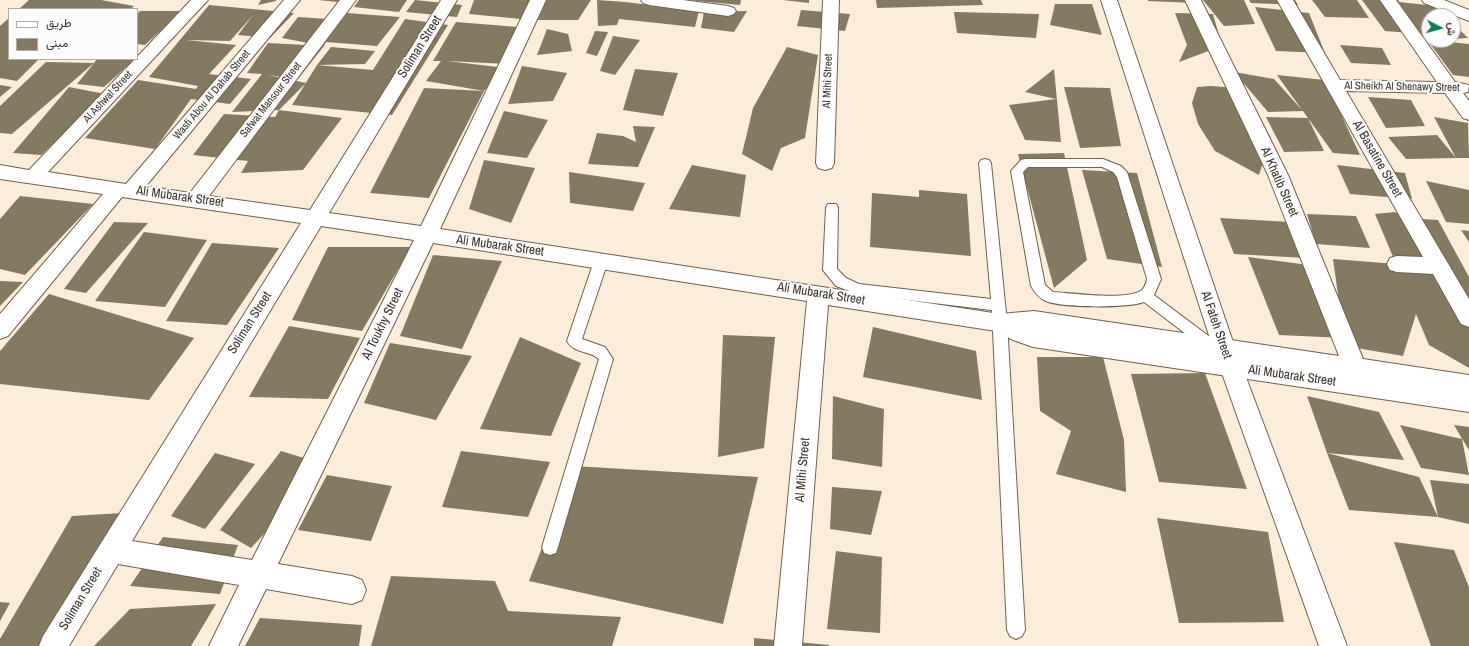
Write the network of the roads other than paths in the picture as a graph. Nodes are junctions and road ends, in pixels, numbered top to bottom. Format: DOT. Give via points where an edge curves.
graph roads {
  1 [pos="200,0"];
  2 [pos="292,0"];
  3 [pos="348,0"];
  4 [pos="449,0"];
  5 [pos="538,0"];
  6 [pos="649,0"];
  7 [pos="832,0"];
  8 [pos="1109,0"];
  9 [pos="1193,0"];
  10 [pos="1285,0"];
  11 [pos="1388,0"];
  12 [pos="1430,0"];
  13 [pos="667,1"];
  14 [pos="728,11"];
  15 [pos="1469,16"];
  16 [pos="1335,86"];
  17 [pos="1451,88"];
  18 [pos="1469,89"];
  19 [pos="1469,114"];
  20 [pos="825,163"];
  21 [pos="985,163"];
  22 [pos="0,172"];
  23 [pos="33,177"];
  24 [pos="125,189"];
  25 [pos="195,200"];
  26 [pos="832,207"];
  27 [pos="315,217"];
  28 [pos="427,235"];
  29 [pos="601,260"];
  30 [pos="1397,264"];
  31 [pos="1439,266"];
  32 [pos="818,294"];
  33 [pos="1145,295"];
  34 [pos="999,314"];
  35 [pos="1469,318"];
  36 [pos="4,320"];
  37 [pos="1223,354"];
  38 [pos="1355,368"];
  39 [pos="1469,385"];
  40 [pos="1469,402"];
  41 [pos="550,546"];
  42 [pos="111,550"];
  43 [pos="258,574"];
  44 [pos="352,590"];
  45 [pos="1016,630"];
  46 [pos="53,646"];
  47 [pos="223,646"];
  48 [pos="788,646"];
  49 [pos="1333,646"];
  1 -- 23 [label="street, Al Ashwal Street"];
  2 -- 24 [label="street, Wasfi Abou Al Dahab Street"];
  3 -- 25 [label="street, Safwat Mansour Street"];
  4 -- 27 [label="street, Soliman Street"];
  5 -- 28 [label="street, Al Toukhy Street"];
  6 -- 13 [label="street"];
  7 -- 20 [label="street, Al Mihi Street"];
  8 -- 37 [label="street, Al Fateh Street"];
  9 -- 38 [label="street, Al Khatib Street" via="1278,175"];
  10 -- 16 [label="street, Al Basatine Street"];
  11 -- 17 [label="street"];
  12 -- 15 [label="street"];
  13 -- 14 [label="street"];
  16 -- 17 [label="street, Al Sheikh Al Shenawy Street"];
  16 -- 31 [label="street, Al Basatine Street"];
  17 -- 18 [label="street, Al Sheikh Al Shenawy Street"];
  17 -- 19 [label="street"];
  21 -- 34 [label="lane"];
  22 -- 23 [label="street, Ali Mubarak Street"];
  23 -- 24 [label="street, Ali Mubarak Street"];
  24 -- 25 [label="street, Ali Mubarak Street"];
  24 -- 36 [label="street"];
  25 -- 27 [label="street, Ali Mubarak Street"];
  26 -- 34 [label="lane" via="830,270 841,282 856,289"];
  27 -- 28 [label="street, Ali Mubarak Street"];
  27 -- 42 [label="street, Soliman Street"];
  28 -- 29 [label="street, Ali Mubarak Street"];
  28 -- 43 [label="street, Al Toukhy Street"];
  29 -- 32 [label="street, Ali Mubarak Street"];
  29 -- 41 [label="lane" via="574,341 583,348 598,350 606,358"];
  30 -- 31 [label="street"];
  31 -- 35 [label="street, Al Basatine Street"];
  32 -- 34 [label="street, Ali Mubarak Street"];
  32 -- 48 [label="street, Al Mihi Street"];
  33 -- 33 [label="lane" via="1152,288 1154,279 1121,172 1103,163 1025,163 1019,167 1017,171 1038,286 1042,292 1050,297 1123,301 1135,300"];
  33 -- 37 [label="lane"];
  34 -- 37 [label="street, Ali Mubarak Street" via="1021,334 1033,338"];
  34 -- 45 [label="lane"];
  37 -- 38 [label="street, Ali Mubarak Street"];
  37 -- 40 [label="street, Ali Mubarak Street"];
  37 -- 49 [label="street, Al Fateh Street"];
  38 -- 39 [label="street, Ali Mubarak Street"];
  42 -- 43 [label="street"];
  42 -- 46 [label="street, Soliman Street"];
  43 -- 44 [label="street"];
  43 -- 47 [label="street, Al Toukhy Street"];
}
